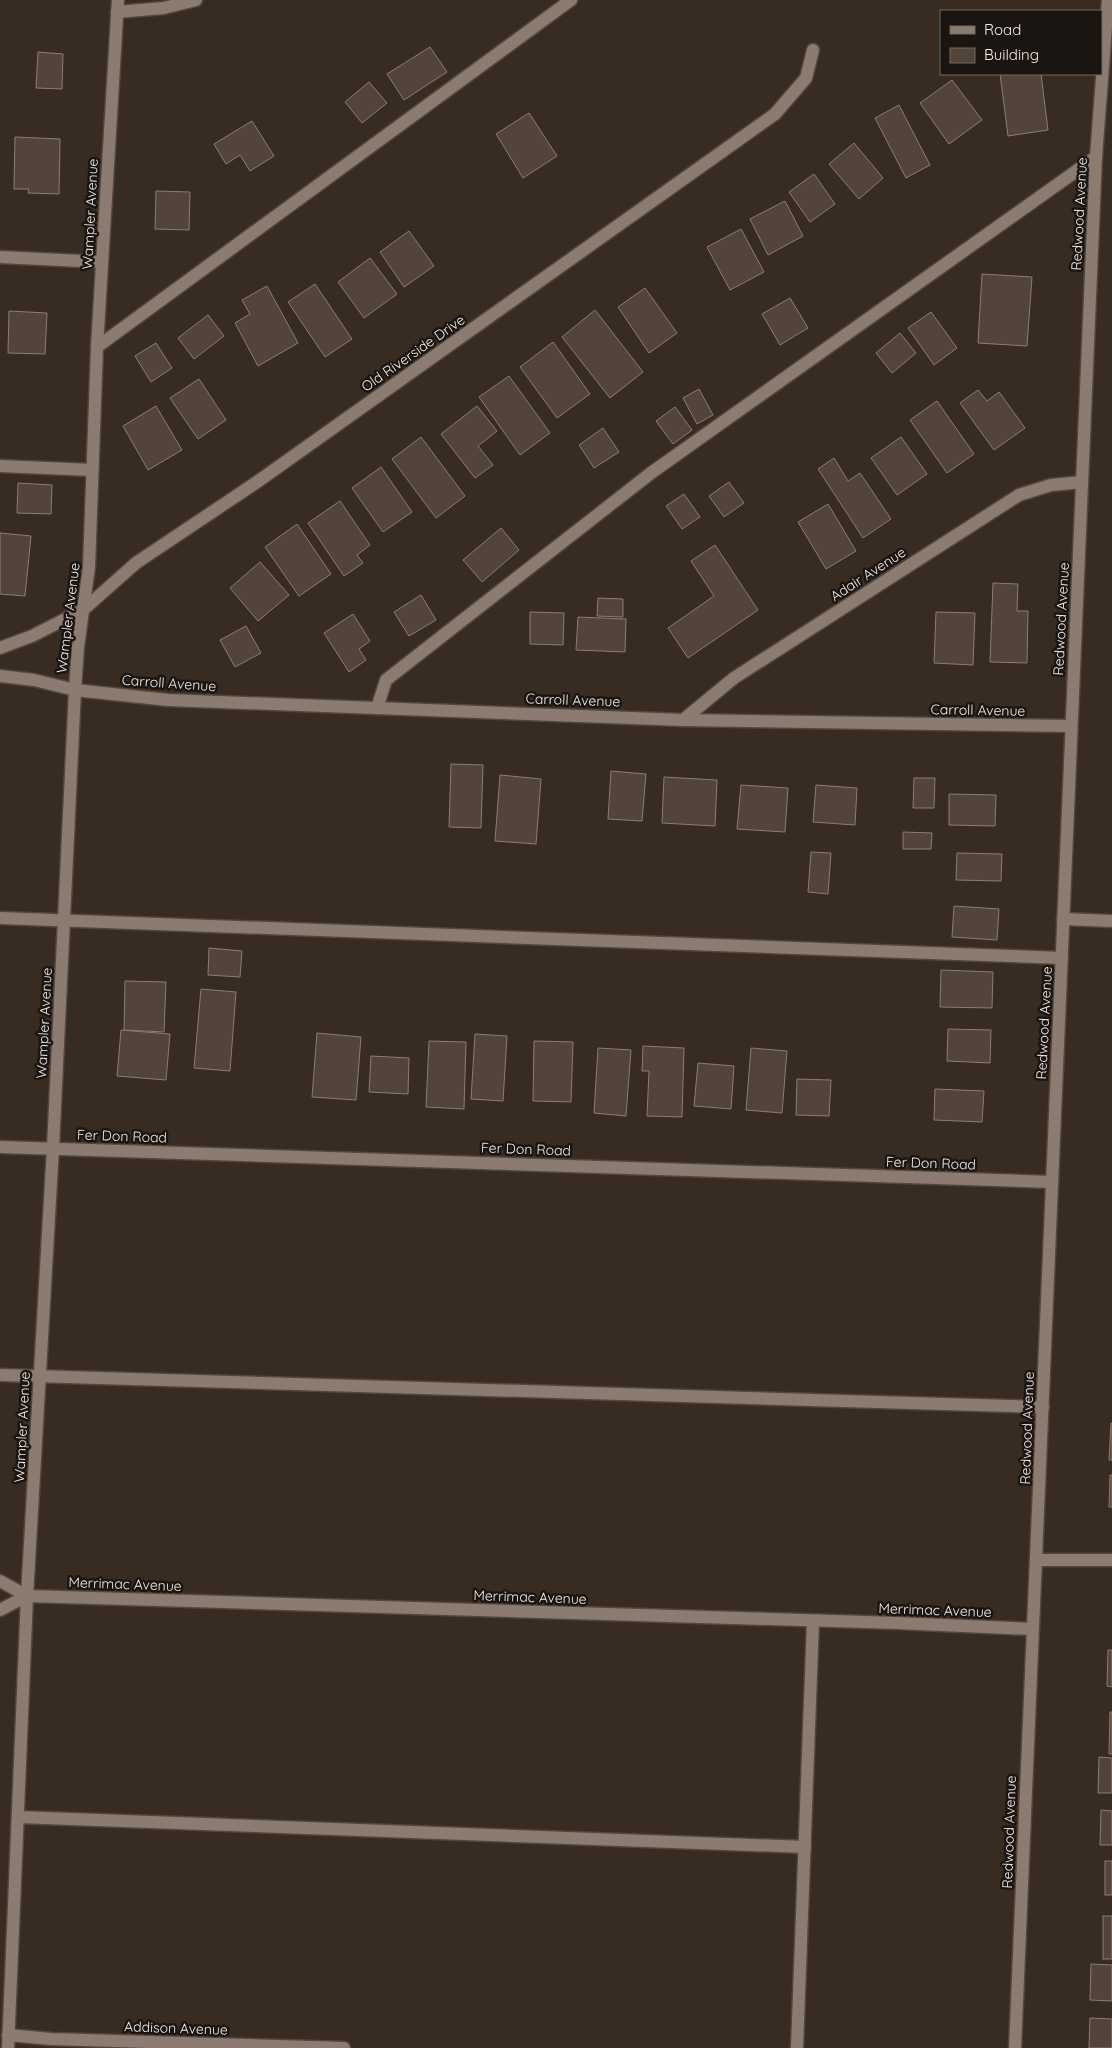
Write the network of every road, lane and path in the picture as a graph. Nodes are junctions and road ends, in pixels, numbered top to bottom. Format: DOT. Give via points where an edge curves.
graph roads {
  1 [pos="196,0"];
  2 [pos="571,0"];
  3 [pos="1108,0"];
  4 [pos="117,6"];
  5 [pos="813,50"];
  6 [pos="1096,156"];
  7 [pos="0,257"];
  8 [pos="102,262"];
  9 [pos="97,347"];
  10 [pos="0,466"];
  11 [pos="92,470"];
  12 [pos="1082,482"];
  13 [pos="83,610"];
  14 [pos="0,648"];
  15 [pos="0,676"];
  16 [pos="75,690"];
  17 [pos="377,708"];
  18 [pos="683,720"];
  19 [pos="1071,726"];
  20 [pos="0,918"];
  21 [pos="1063,919"];
  22 [pos="64,920"];
  23 [pos="1112,921"];
  24 [pos="1062,958"];
  25 [pos="0,1146"];
  26 [pos="53,1148"];
  27 [pos="1052,1182"];
  28 [pos="0,1375"];
  29 [pos="40,1376"];
  30 [pos="1043,1407"];
  31 [pos="1036,1560"];
  32 [pos="1112,1560"];
  33 [pos="0,1580"];
  34 [pos="27,1596"];
  35 [pos="0,1610"];
  36 [pos="813,1621"];
  37 [pos="1032,1629"];
  38 [pos="18,1816"];
  39 [pos="805,1847"];
  40 [pos="8,2035"];
  41 [pos="8,2048"];
  42 [pos="344,2048"];
  43 [pos="797,2048"];
  44 [pos="1015,2048"];
  1 -- 4 [label="street" via="164,8"];
  2 -- 9 [label="street"];
  3 -- 6 [label="street, Redwood Avenue"];
  4 -- 8 [label="street, Wampler Avenue"];
  5 -- 13 [label="street, Old Riverside Drive" via="806,78 775,114 257,482 136,563"];
  6 -- 12 [label="street, Redwood Avenue"];
  6 -- 17 [label="street" via="651,473 386,680"];
  7 -- 8 [label="street"];
  8 -- 9 [label="street, Wampler Avenue"];
  9 -- 11 [label="street, Wampler Avenue"];
  10 -- 11 [label="street"];
  11 -- 13 [label="street, Wampler Avenue" via="90,567"];
  12 -- 18 [label="street, Adair Avenue" via="1051,485 1019,496 734,678"];
  12 -- 19 [label="street, Redwood Avenue"];
  13 -- 14 [label="street, Old Riverside Drive"];
  13 -- 16 [label="street, Wampler Avenue"];
  15 -- 16 [label="street, Carroll Avenue"];
  16 -- 17 [label="street, Carroll Avenue" via="168,700"];
  16 -- 22 [label="street, Wampler Avenue"];
  17 -- 18 [label="street, Carroll Avenue"];
  18 -- 19 [label="street, Carroll Avenue"];
  19 -- 21 [label="street, Redwood Avenue"];
  20 -- 22 [label="street"];
  21 -- 23 [label="street"];
  21 -- 24 [label="street, Redwood Avenue"];
  22 -- 24 [label="street"];
  22 -- 26 [label="street, Wampler Avenue"];
  24 -- 27 [label="street, Redwood Avenue"];
  25 -- 26 [label="street, Fer Don Road"];
  26 -- 27 [label="street, Fer Don Road"];
  26 -- 29 [label="street, Wampler Avenue"];
  27 -- 30 [label="street, Redwood Avenue"];
  28 -- 29 [label="street"];
  29 -- 30 [label="street"];
  29 -- 34 [label="street, Wampler Avenue"];
  30 -- 31 [label="street, Redwood Avenue"];
  31 -- 32 [label="street"];
  31 -- 37 [label="street, Redwood Avenue"];
  33 -- 34 [label="street, Merrimac Avenue"];
  34 -- 35 [label="street, Merrimac Avenue"];
  34 -- 36 [label="street, Merrimac Avenue"];
  34 -- 38 [label="street, Wampler Avenue"];
  36 -- 37 [label="street, Merrimac Avenue"];
  36 -- 39 [label="street"];
  37 -- 44 [label="street, Redwood Avenue"];
  38 -- 39 [label="street"];
  38 -- 40 [label="street, Wampler Avenue"];
  39 -- 43 [label="street"];
  40 -- 41 [label="street, Wampler Avenue"];
  40 -- 42 [label="street, Addison Avenue"];
}
